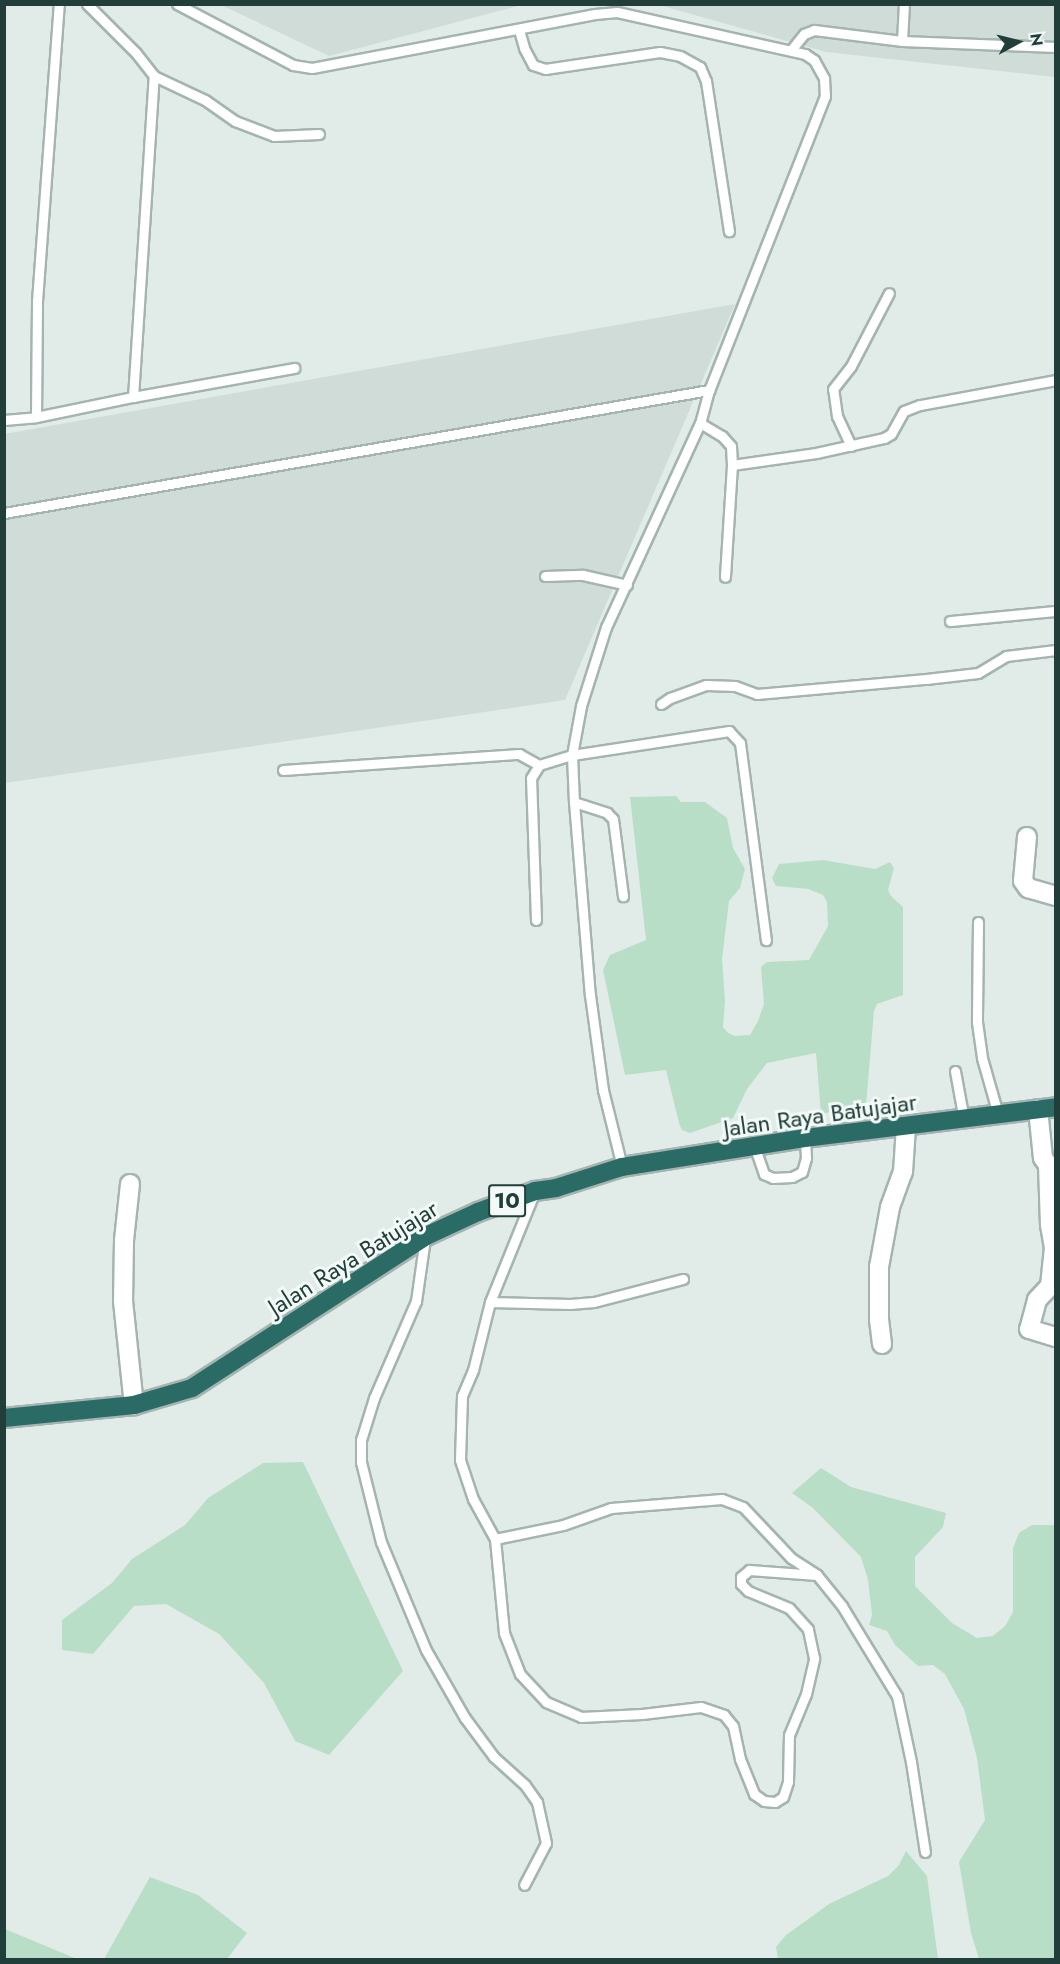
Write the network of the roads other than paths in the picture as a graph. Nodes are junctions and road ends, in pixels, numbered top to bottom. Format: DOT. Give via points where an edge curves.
graph roads {
  1 [pos="59,4"];
  2 [pos="87,4"];
  3 [pos="177,4"];
  4 [pos="904,4"];
  5 [pos="519,30"];
  6 [pos="902,40"];
  7 [pos="1056,47"];
  8 [pos="791,50"];
  9 [pos="154,76"];
  10 [pos="319,134"];
  11 [pos="729,231"];
  12 [pos="889,293"];
  13 [pos="294,368"];
  14 [pos="1056,380"];
  15 [pos="709,390"];
  16 [pos="133,397"];
  17 [pos="36,417"];
  18 [pos="4,420"];
  19 [pos="700,423"];
  20 [pos="851,446"];
  21 [pos="732,465"];
  22 [pos="4,513"];
  23 [pos="545,576"];
  24 [pos="725,577"];
  25 [pos="627,585"];
  26 [pos="1056,611"];
  27 [pos="950,621"];
  28 [pos="1056,650"];
  29 [pos="661,704"];
  30 [pos="572,755"];
  31 [pos="538,765"];
  32 [pos="283,770"];
  33 [pos="574,801"];
  34 [pos="1026,837"];
  35 [pos="1056,896"];
  36 [pos="623,897"];
  37 [pos="536,920"];
  38 [pos="978,922"];
  39 [pos="766,940"];
  40 [pos="955,1071"];
  41 [pos="1047,1108"];
  42 [pos="998,1114"];
  43 [pos="964,1120"];
  44 [pos="906,1126"];
  45 [pos="805,1138"];
  46 [pos="755,1148"];
  47 [pos="622,1167"];
  48 [pos="130,1184"];
  49 [pos="535,1191"];
  50 [pos="426,1236"];
  51 [pos="683,1279"];
  52 [pos="490,1302"];
  53 [pos="1056,1337"];
  54 [pos="882,1344"];
  55 [pos="134,1405"];
  56 [pos="4,1418"];
  57 [pos="495,1539"];
  58 [pos="817,1575"];
  59 [pos="925,1852"];
  60 [pos="524,1885"];
  1 -- 17 [label="lane" via="37,301"];
  2 -- 9 [label="lane"];
  3 -- 5 [label="lane" via="293,65 312,68"];
  4 -- 6 [label="lane"];
  5 -- 8 [label="lane" via="617,12"];
  5 -- 11 [label="lane" via="533,65 545,69 660,52 680,56 700,67 706,81"];
  6 -- 7 [label="lane"];
  6 -- 8 [label="lane" via="814,30 804,34"];
  8 -- 15 [label="lane" via="814,60 820,68 825,78 825,96"];
  9 -- 10 [label="lane" via="205,100 235,121 274,136"];
  9 -- 16 [label="lane"];
  12 -- 20 [label="lane" via="851,366 833,389 837,416"];
  13 -- 16 [label="lane"];
  14 -- 20 [label="lane" via="920,405 904,411 891,434"];
  15 -- 19 [label="lane"];
  15 -- 22 [label="lane"];
  16 -- 17 [label="lane"];
  17 -- 18 [label="lane"];
  19 -- 21 [label="lane" via="727,440"];
  19 -- 25 [label="lane"];
  20 -- 21 [label="lane"];
  21 -- 24 [label="lane"];
  23 -- 25 [label="lane" via="583,575"];
  25 -- 30 [label="lane" via="606,627 581,706"];
  26 -- 27 [label="lane"];
  28 -- 29 [label="lane" via="1006,656 978,673 926,679 757,694 735,686 706,685"];
  30 -- 31 [label="lane"];
  30 -- 33 [label="lane"];
  30 -- 39 [label="lane" via="729,731 736,736"];
  31 -- 32 [label="lane" via="519,754"];
  31 -- 37 [label="lane" via="531,778"];
  33 -- 36 [label="lane" via="613,819"];
  33 -- 47 [label="lane" via="592,1007 603,1090"];
  34 -- 35 [label="street" via="1023,881 1028,888"];
  38 -- 42 [label="lane" via="977,1022 982,1058"];
  40 -- 43 [label="lane"];
  41 -- 42 [label="highway, Jalan Raya Batujajar / 10"];
  41 -- 53 [label="street" via="1043,1158 1048,1165 1054,1248 1050,1286 1037,1300 1029,1329"];
  42 -- 43 [label="highway, Jalan Raya Batujajar / 10"];
  43 -- 44 [label="highway, Jalan Raya Batujajar / 10"];
  44 -- 45 [label="highway, Jalan Raya Batujajar / 10"];
  44 -- 54 [label="street" via="903,1172 890,1207 879,1268"];
  45 -- 46 [label="highway, Jalan Raya Batujajar / 10"];
  45 -- 46 [label="lane" via="802,1172 792,1177 773,1178 764,1174"];
  46 -- 47 [label="highway, Jalan Raya Batujajar / 10"];
  47 -- 49 [label="highway, Jalan Raya Batujajar / 10"];
  48 -- 55 [label="street" via="123,1301"];
  49 -- 50 [label="highway, Jalan Raya Batujajar / 10"];
  49 -- 52 [label="lane"];
  50 -- 55 [label="highway, Jalan Raya Batujajar / 10" via="192,1388"];
  50 -- 60 [label="lane" via="416,1300 374,1398 361,1440 362,1462 381,1542 426,1650 465,1718 494,1757 525,1785 537,1802 546,1843"];
  51 -- 52 [label="lane" via="594,1302"];
  52 -- 57 [label="lane" via="473,1370 462,1396 460,1460 473,1499"];
  55 -- 56 [label="highway, Jalan Raya Batujajar / 10"];
  57 -- 58 [label="lane" via="562,1526 611,1508 722,1499 743,1507 791,1558"];
  57 -- 58 [label="lane" via="504,1633 520,1674 546,1702 582,1717 701,1707 724,1715 733,1726 740,1759 754,1794 764,1801 775,1802 783,1797 788,1782 789,1735 806,1694 814,1658 808,1629 789,1608 748,1591 741,1584 741,1577 749,1570"];
  58 -- 59 [label="lane" via="842,1606 897,1696"];
}
